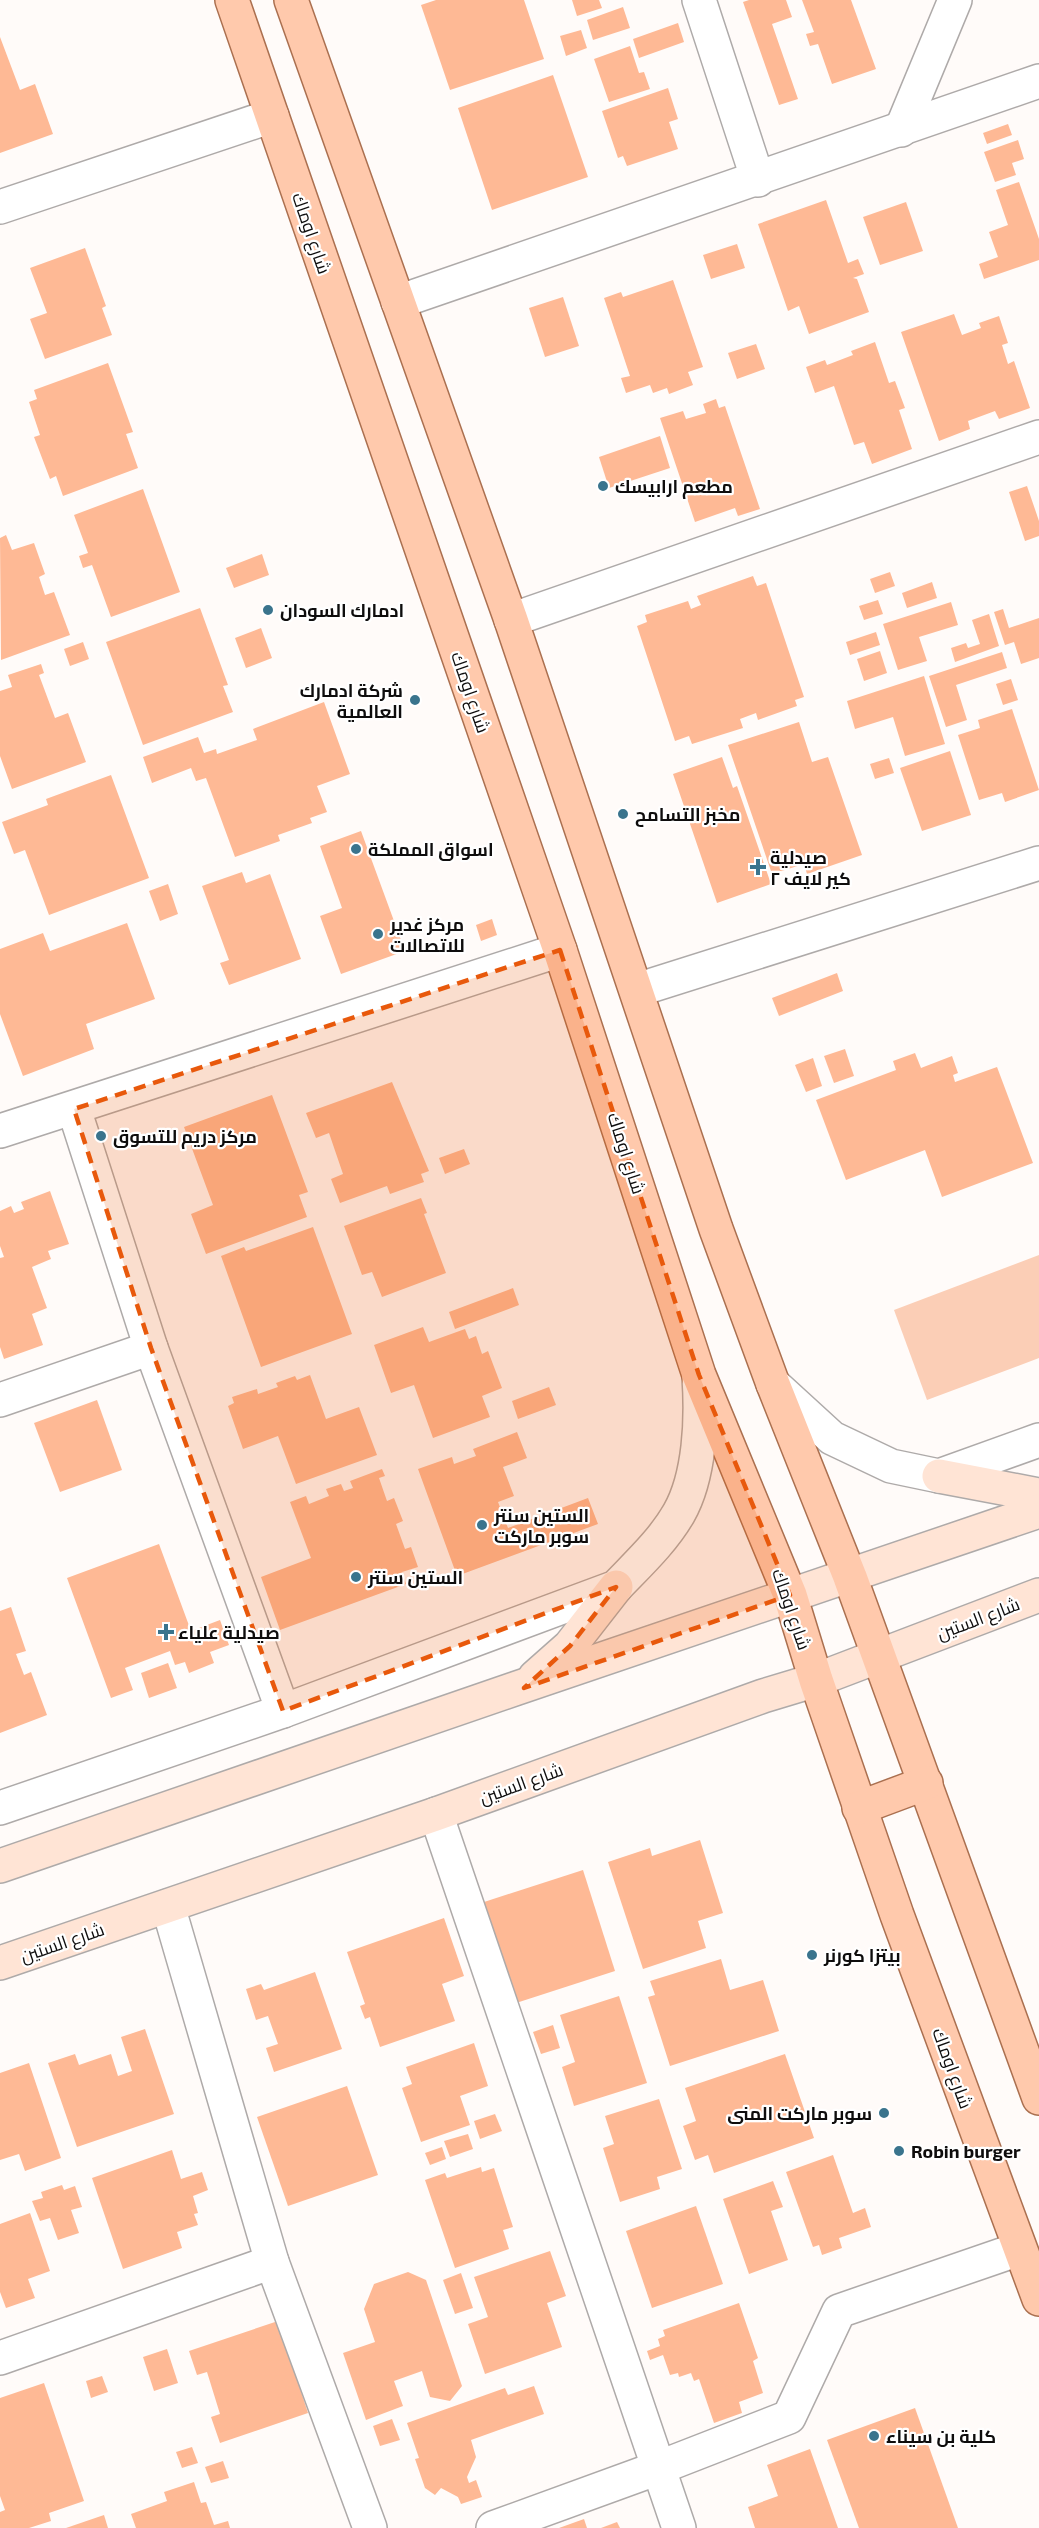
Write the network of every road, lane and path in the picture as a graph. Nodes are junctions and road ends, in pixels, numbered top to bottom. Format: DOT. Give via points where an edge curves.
graph roads {
  1 [pos="232,0"];
  2 [pos="291,0"];
  3 [pos="699,0"];
  4 [pos="955,0"];
  5 [pos="1039,81"];
  6 [pos="272,116"];
  7 [pos="901,130"];
  8 [pos="758,180"];
  9 [pos="0,207"];
  10 [pos="398,302"];
  11 [pos="1039,437"];
  12 [pos="511,620"];
  13 [pos="1039,863"];
  14 [pos="560,950"];
  15 [pos="637,990"];
  16 [pos="74,1109"];
  17 [pos="3,1122"];
  18 [pos="152,1348"];
  19 [pos="699,1376"];
  20 [pos="773,1384"];
  21 [pos="0,1400"];
  22 [pos="1039,1440"];
  23 [pos="939,1476"];
  24 [pos="1039,1495"];
  25 [pos="1039,1511"];
  26 [pos="850,1577"];
  27 [pos="616,1587"];
  28 [pos="790,1595"];
  29 [pos="1039,1595"];
  30 [pos="879,1656"];
  31 [pos="816,1680"];
  32 [pos="524,1688"];
  33 [pos="283,1711"];
  34 [pos="926,1783"];
  35 [pos="0,1808"];
  36 [pos="859,1808"];
  37 [pos="436,1814"];
  38 [pos="0,1866"];
  39 [pos="168,1906"];
  40 [pos="0,1963"];
  41 [pos="1039,2098"];
  42 [pos="1019,2249"];
  43 [pos="272,2262"];
  44 [pos="1039,2299"];
  45 [pos="0,2358"];
  46 [pos="658,2468"];
  47 [pos="370,2528"];
  48 [pos="494,2528"];
  49 [pos="679,2528"];
  1 -- 6 [label="main road, شارع اوماك"];
  2 -- 10 [label="main road"];
  3 -- 8 [label="street"];
  4 -- 7 [label="street"];
  5 -- 7 [label="street"];
  6 -- 9 [label="street"];
  6 -- 14 [label="main road, شارع اوماك"];
  7 -- 8 [label="street"];
  8 -- 10 [label="street"];
  10 -- 12 [label="main road"];
  11 -- 12 [label="street"];
  12 -- 15 [label="main road"];
  13 -- 15 [label="street"];
  14 -- 16 [label="street"];
  14 -- 19 [label="main road, شارع اوماك"];
  15 -- 20 [label="main road" via="716,1229"];
  16 -- 17 [label="street"];
  16 -- 18 [label="street"];
  18 -- 21 [label="street"];
  18 -- 33 [label="street"];
  19 -- 27 [label="street" via="702,1418 696,1462 679,1512 652,1550"];
  19 -- 28 [label="main road, شارع اوماك"];
  20 -- 23 [label="street" via="832,1438 891,1466"];
  20 -- 26 [label="main road"];
  22 -- 23 [label="street"];
  23 -- 24 [label="main road"];
  25 -- 26 [label="main road"];
  26 -- 28 [label="main road"];
  26 -- 30 [label="main road"];
  27 -- 32 [label="main road" via="570,1646"];
  27 -- 33 [label="street"];
  28 -- 31 [label="main road, شارع اوماك"];
  28 -- 32 [label="main road"];
  29 -- 30 [label="main road, شارع الستين"];
  30 -- 31 [label="main road, شارع الستين"];
  30 -- 34 [label="main road"];
  31 -- 36 [label="main road, شارع اوماك"];
  31 -- 37 [label="main road, شارع الستين"];
  32 -- 38 [label="main road"];
  33 -- 35 [label="street"];
  34 -- 36 [label="main road"];
  34 -- 41 [label="main road"];
  36 -- 42 [label="main road, شارع اوماك"];
  37 -- 39 [label="main road, شارع الستين"];
  37 -- 46 [label="street"];
  39 -- 40 [label="main road, شارع الستين"];
  39 -- 43 [label="street"];
  42 -- 44 [label="main road, شارع اوماك"];
  42 -- 46 [label="street" via="839,2311 789,2417"];
  43 -- 45 [label="street"];
  43 -- 47 [label="street"];
  46 -- 48 [label="street"];
  46 -- 49 [label="street"];
}
